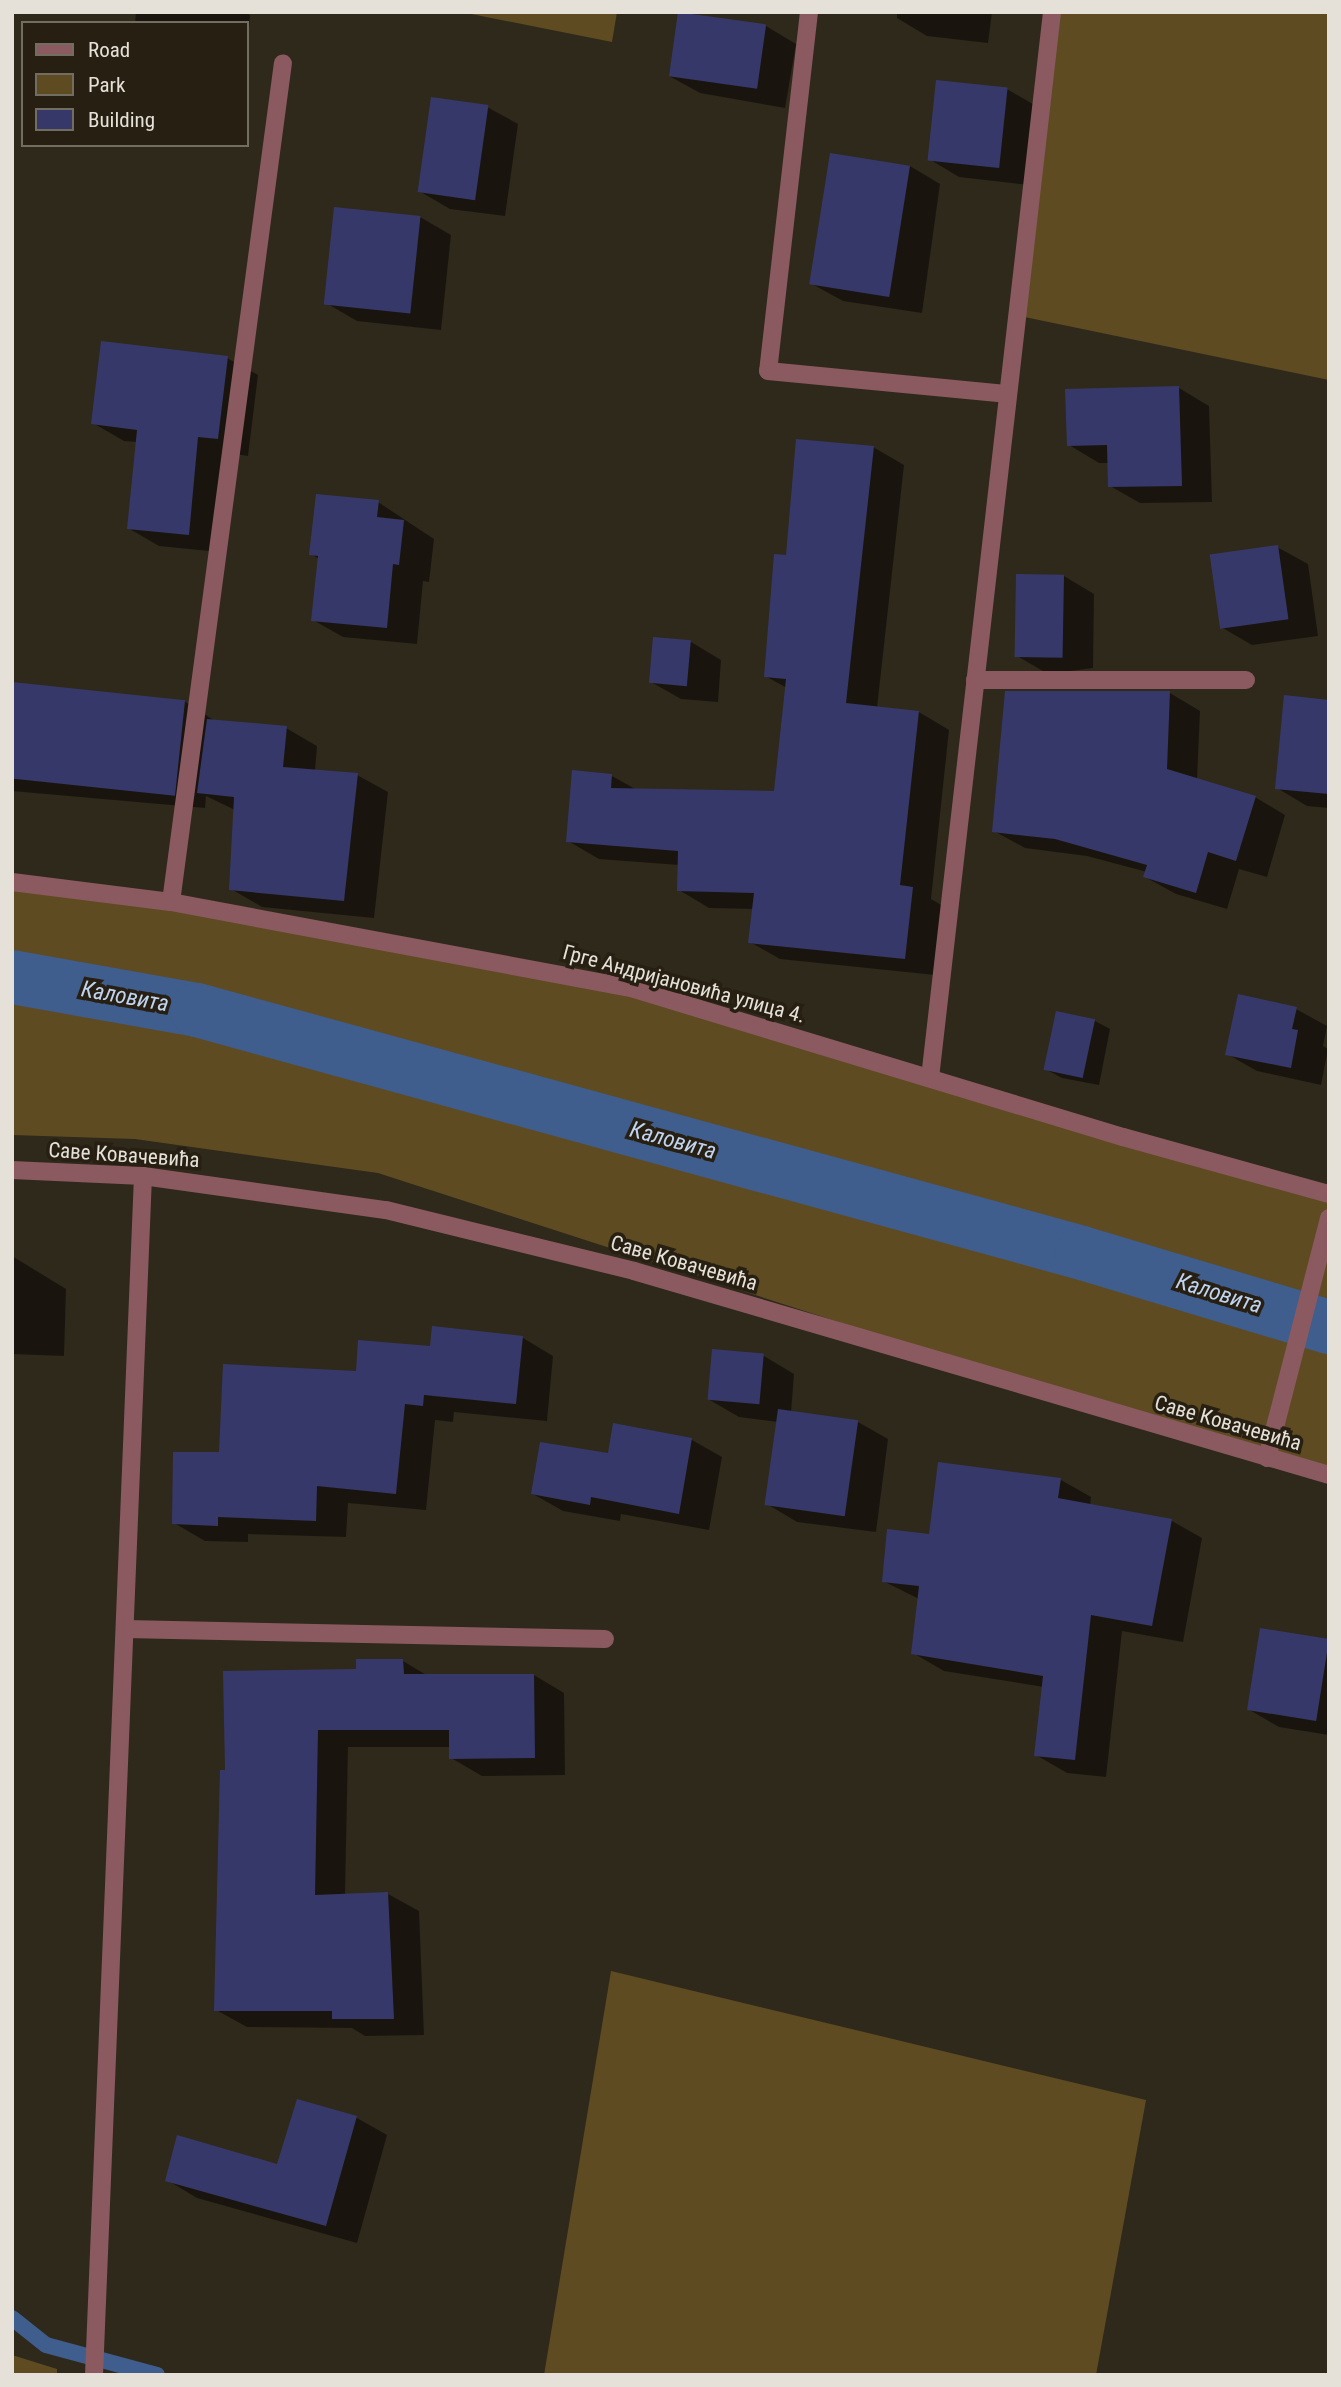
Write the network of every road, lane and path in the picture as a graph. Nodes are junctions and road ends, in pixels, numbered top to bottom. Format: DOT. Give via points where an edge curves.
graph roads {
  1 [pos="809,12"];
  2 [pos="1052,12"];
  3 [pos="282,63"];
  4 [pos="1006,394"];
  5 [pos="975,680"];
  6 [pos="1246,680"];
  7 [pos="12,882"];
  8 [pos="171,901"];
  9 [pos="930,1078"];
  10 [pos="12,1170"];
  11 [pos="143,1176"];
  12 [pos="1329,1194"];
  13 [pos="1329,1218"];
  14 [pos="1267,1458"];
  15 [pos="1329,1475"];
  16 [pos="125,1629"];
  17 [pos="605,1639"];
  18 [pos="94,2375"];
  1 -- 4 [label="street" via="768,372"];
  2 -- 4 [label="street"];
  3 -- 8 [label="street"];
  4 -- 5 [label="street"];
  5 -- 6 [label="street"];
  5 -- 9 [label="street"];
  7 -- 8 [label="street, Грге Андријановића улица 4."];
  8 -- 9 [label="street, Грге Андријановића улица 4." via="634,989"];
  9 -- 12 [label="street, Грге Андријановића улица 4."];
  10 -- 11 [label="street, Саве Ковачевића"];
  11 -- 14 [label="street, Саве Ковачевића" via="386,1210 634,1271"];
  11 -- 16 [label="street"];
  13 -- 14 [label="street"];
  14 -- 15 [label="street, Саве Ковачевића"];
  16 -- 17 [label="street"];
  16 -- 18 [label="street"];
}
